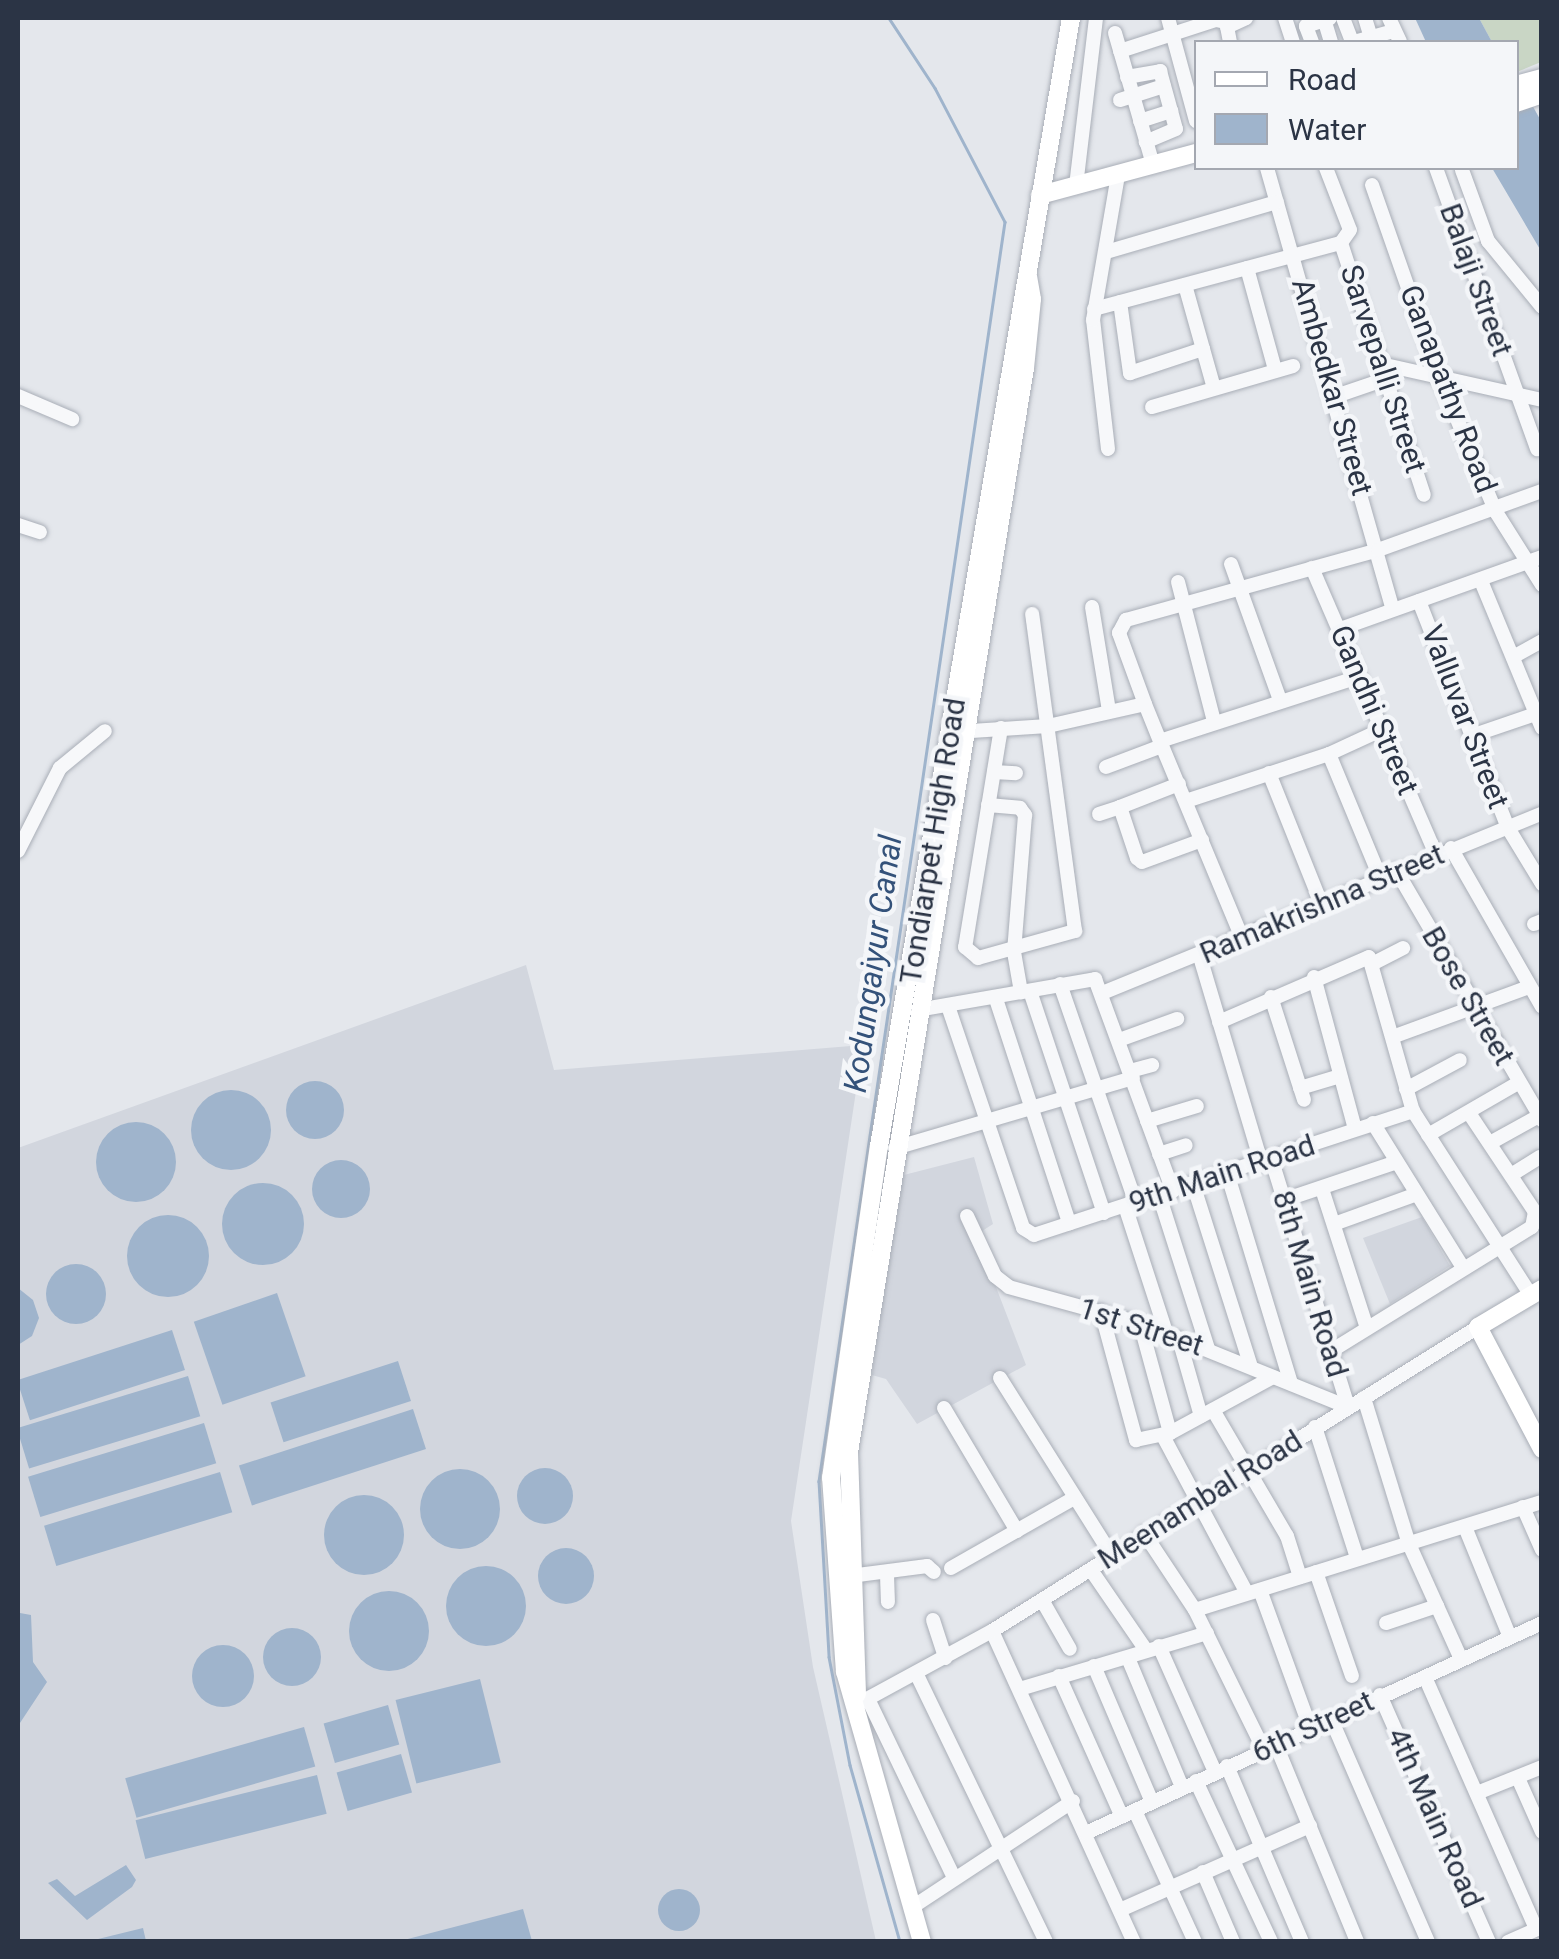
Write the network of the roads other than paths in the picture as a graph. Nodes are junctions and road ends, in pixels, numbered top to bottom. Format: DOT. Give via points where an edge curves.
graph roads {
  1 [pos="1070,18"];
  2 [pos="1096,18"];
  3 [pos="1168,18"];
  4 [pos="1246,18"];
  5 [pos="1328,18"];
  6 [pos="1365,18"];
  7 [pos="1230,23"];
  8 [pos="1395,30"];
  9 [pos="1115,33"];
  10 [pos="1173,35"];
  11 [pos="1371,38"];
  12 [pos="1230,40"];
  13 [pos="1311,40"];
  14 [pos="1362,40"];
  15 [pos="1120,51"];
  16 [pos="1127,77"];
  17 [pos="1164,86"];
  18 [pos="1126,98"];
  19 [pos="1171,111"];
  20 [pos="1194,114"];
  21 [pos="1140,121"];
  22 [pos="1146,142"];
  23 [pos="1194,154"];
  24 [pos="1152,166"];
  25 [pos="1268,170"];
  26 [pos="1327,170"];
  27 [pos="1437,170"];
  28 [pos="1462,170"];
  29 [pos="1118,176"];
  30 [pos="1372,184"];
  31 [pos="1076,186"];
  32 [pos="1040,195"];
  33 [pos="1277,202"];
  34 [pos="1341,242"];
  35 [pos="1106,252"];
  36 [pos="1294,255"];
  37 [pos="1247,268"];
  38 [pos="1185,285"];
  39 [pos="1120,302"];
  40 [pos="1542,307"];
  41 [pos="1094,310"];
  42 [pos="1203,349"];
  43 [pos="1293,366"];
  44 [pos="1274,370"];
  45 [pos="1383,372"];
  46 [pos="1439,376"];
  47 [pos="1214,388"];
  48 [pos="1517,393"];
  49 [pos="18,396"];
  50 [pos="1336,396"];
  51 [pos="1542,400"];
  52 [pos="1152,406"];
  53 [pos="72,419"];
  54 [pos="1537,448"];
  55 [pos="1108,449"];
  56 [pos="1542,492"];
  57 [pos="1424,495"];
  58 [pos="1496,512"];
  59 [pos="18,526"];
  60 [pos="40,532"];
  61 [pos="1378,550"];
  62 [pos="1535,560"];
  63 [pos="1231,564"];
  64 [pos="1312,568"];
  65 [pos="1481,580"];
  66 [pos="1178,582"];
  67 [pos="1542,585"];
  68 [pos="1240,590"];
  69 [pos="1419,600"];
  70 [pos="1184,604"];
  71 [pos="1092,606"];
  72 [pos="1392,607"];
  73 [pos="1032,614"];
  74 [pos="1340,629"];
  75 [pos="1542,642"];
  76 [pos="1512,657"];
  77 [pos="1358,676"];
  78 [pos="1280,700"];
  79 [pos="1145,704"];
  80 [pos="1109,711"];
  81 [pos="1540,718"];
  82 [pos="1214,721"];
  83 [pos="1048,726"];
  84 [pos="1001,728"];
  85 [pos="1381,730"];
  86 [pos="104,731"];
  87 [pos="957,732"];
  88 [pos="1471,736"];
  89 [pos="1161,744"];
  90 [pos="1329,754"];
  91 [pos="1106,767"];
  92 [pos="994,772"];
  93 [pos="1269,772"];
  94 [pos="1016,774"];
  95 [pos="1179,784"];
  96 [pos="1186,800"];
  97 [pos="988,805"];
  98 [pos="1120,807"];
  99 [pos="1542,813"];
  100 [pos="1099,814"];
  101 [pos="1508,828"];
  102 [pos="1202,840"];
  103 [pos="1443,850"];
  104 [pos="18,851"];
  105 [pos="1396,870"];
  106 [pos="1380,876"];
  107 [pos="1542,884"];
  108 [pos="1321,903"];
  109 [pos="1242,936"];
  110 [pos="1402,948"];
  111 [pos="1014,952"];
  112 [pos="1200,957"];
  113 [pos="1372,964"];
  114 [pos="1314,977"];
  115 [pos="1060,984"];
  116 [pos="1530,987"];
  117 [pos="1025,991"];
  118 [pos="1102,993"];
  119 [pos="1271,997"];
  120 [pos="996,999"];
  121 [pos="1473,1006"];
  122 [pos="1542,1007"];
  123 [pos="948,1009"];
  124 [pos="918,1010"];
  125 [pos="1177,1019"];
  126 [pos="1219,1022"];
  127 [pos="1395,1036"];
  128 [pos="1119,1040"];
  129 [pos="1460,1060"];
  130 [pos="1152,1065"];
  131 [pos="1131,1075"];
  132 [pos="1340,1076"];
  133 [pos="1518,1083"];
  134 [pos="1406,1088"];
  135 [pos="1096,1090"];
  136 [pos="1066,1099"];
  137 [pos="1197,1106"];
  138 [pos="1032,1110"];
  139 [pos="1413,1111"];
  140 [pos="1470,1113"];
  141 [pos="1540,1118"];
  142 [pos="1147,1121"];
  143 [pos="990,1122"];
  144 [pos="1373,1122"];
  145 [pos="1355,1129"];
  146 [pos="1428,1134"];
  147 [pos="1490,1143"];
  148 [pos="1186,1145"];
  149 [pos="895,1148"];
  150 [pos="1159,1154"];
  151 [pos="1540,1157"];
  152 [pos="1267,1163"];
  153 [pos="1394,1163"];
  154 [pos="1510,1174"];
  155 [pos="1228,1176"];
  156 [pos="1194,1187"];
  157 [pos="1322,1189"];
  158 [pos="1166,1193"];
  159 [pos="1414,1195"];
  160 [pos="1284,1200"];
  161 [pos="1130,1204"];
  162 [pos="1104,1213"];
  163 [pos="968,1216"];
  164 [pos="1070,1223"];
  165 [pos="1334,1224"];
  166 [pos="1501,1247"];
  167 [pos="1462,1266"];
  168 [pos="1536,1292"];
  169 [pos="1100,1311"];
  170 [pos="1140,1323"];
  171 [pos="1478,1327"];
  172 [pos="1367,1328"];
  173 [pos="1173,1337"];
  174 [pos="1208,1349"];
  175 [pos="1331,1352"];
  176 [pos="1250,1364"];
  177 [pos="1273,1377"];
  178 [pos="1000,1378"];
  179 [pos="1291,1384"];
  180 [pos="1364,1398"];
  181 [pos="1348,1407"];
  182 [pos="944,1408"];
  183 [pos="1207,1413"];
  184 [pos="1315,1427"];
  185 [pos="1166,1434"];
  186 [pos="1542,1448"];
  187 [pos="1250,1470"];
  188 [pos="1074,1498"];
  189 [pos="1202,1501"];
  190 [pos="1542,1502"];
  191 [pos="1523,1508"];
  192 [pos="1465,1527"];
  193 [pos="1017,1531"];
  194 [pos="1144,1534"];
  195 [pos="1409,1544"];
  196 [pos="1542,1550"];
  197 [pos="1111,1554"];
  198 [pos="1356,1558"];
  199 [pos="951,1568"];
  200 [pos="1091,1570"];
  201 [pos="934,1572"];
  202 [pos="1316,1572"];
  203 [pos="887,1575"];
  204 [pos="850,1576"];
  205 [pos="1300,1578"];
  206 [pos="1254,1591"];
  207 [pos="1042,1600"];
  208 [pos="888,1602"];
  209 [pos="1437,1606"];
  210 [pos="1195,1610"];
  211 [pos="933,1620"];
  212 [pos="1386,1623"];
  213 [pos="1542,1623"];
  214 [pos="992,1631"];
  215 [pos="1207,1632"];
  216 [pos="1509,1636"];
  217 [pos="1152,1648"];
  218 [pos="1070,1649"];
  219 [pos="944,1658"];
  220 [pos="1128,1658"];
  221 [pos="1461,1659"];
  222 [pos="1094,1666"];
  223 [pos="917,1676"];
  224 [pos="1060,1676"];
  225 [pos="1352,1676"];
  226 [pos="1424,1678"];
  227 [pos="1023,1688"];
  228 [pos="1380,1696"];
  229 [pos="863,1703"];
  230 [pos="1332,1721"];
  231 [pos="1311,1730"];
  232 [pos="1270,1748"];
  233 [pos="1542,1768"];
  234 [pos="1221,1769"];
  235 [pos="1518,1778"];
  236 [pos="1189,1784"];
  237 [pos="1476,1793"];
  238 [pos="1073,1802"];
  239 [pos="1152,1802"];
  240 [pos="1129,1814"];
  241 [pos="1310,1826"];
  242 [pos="1542,1832"];
  243 [pos="1086,1834"];
  244 [pos="1262,1847"];
  245 [pos="1000,1848"];
  246 [pos="1233,1859"];
  247 [pos="1203,1872"];
  248 [pos="954,1878"];
  249 [pos="1170,1887"];
  250 [pos="911,1908"];
  251 [pos="1120,1910"];
  252 [pos="1539,1928"];
  253 [pos="922,1942"];
  254 [pos="1046,1942"];
  255 [pos="1134,1942"];
  256 [pos="1195,1942"];
  257 [pos="1233,1942"];
  258 [pos="1271,1942"];
  259 [pos="1302,1942"];
  260 [pos="1357,1942"];
  261 [pos="1428,1942"];
  262 [pos="1489,1942"];
  263 [pos="1508,1942"];
  1 -- 32 [label="main road, Tondiarpet High Road"];
  2 -- 31 [label="street"];
  3 -- 10 [label="street"];
  4 -- 7 [label="street"];
  5 -- 13 [label="street" via="1306,26"];
  6 -- 11 [label="street"];
  7 -- 10 [label="street" via="1216,20"];
  7 -- 12 [label="street"];
  8 -- 11 [label="street"];
  9 -- 15 [label="street"];
  10 -- 15 [label="street"];
  10 -- 20 [label="street"];
  11 -- 14 [label="street"];
  15 -- 16 [label="street"];
  16 -- 17 [label="street" via="1158,69"];
  16 -- 18 [label="street"];
  17 -- 18 [label="street"];
  17 -- 19 [label="street"];
  18 -- 21 [label="street"];
  19 -- 21 [label="street"];
  19 -- 22 [label="street" via="1174,132"];
  21 -- 22 [label="street"];
  22 -- 24 [label="street"];
  23 -- 24 [label="main road"];
  24 -- 29 [label="main road"];
  25 -- 33 [label="street, Ambedkar Street"];
  26 -- 34 [label="street, Sarvepalli Street" via="1350,230"];
  27 -- 48 [label="street, Balaji Street"];
  28 -- 40 [label="street" via="1488,241"];
  29 -- 31 [label="main road"];
  29 -- 35 [label="street"];
  30 -- 46 [label="street, Ganapathy Road"];
  31 -- 32 [label="main road"];
  32 -- 87 [label="main road, Tondiarpet High Road"];
  33 -- 35 [label="street"];
  33 -- 36 [label="street, Ambedkar Street"];
  34 -- 36 [label="street"];
  34 -- 45 [label="street, Sarvepalli Street"];
  35 -- 41 [label="street"];
  36 -- 37 [label="street"];
  36 -- 50 [label="street, Ambedkar Street"];
  37 -- 38 [label="street"];
  37 -- 44 [label="street"];
  38 -- 39 [label="street"];
  38 -- 42 [label="street"];
  39 -- 41 [label="street"];
  39 -- 42 [label="street" via="1130,373"];
  41 -- 55 [label="street"];
  42 -- 47 [label="street"];
  43 -- 44 [label="street"];
  44 -- 47 [label="street"];
  45 -- 46 [label="street"];
  45 -- 50 [label="street"];
  45 -- 57 [label="street, Sarvepalli Street"];
  46 -- 48 [label="street"];
  46 -- 58 [label="street, Ganapathy Road"];
  47 -- 52 [label="street"];
  48 -- 51 [label="street"];
  48 -- 54 [label="street, Balaji Street"];
  49 -- 53 [label="street"];
  50 -- 61 [label="street, Ambedkar Street"];
  56 -- 58 [label="street"];
  58 -- 61 [label="street"];
  58 -- 62 [label="street, Ganapathy Road"];
  59 -- 60 [label="street"];
  61 -- 64 [label="street"];
  61 -- 72 [label="street, Ambedkar Street"];
  62 -- 65 [label="street"];
  62 -- 67 [label="street, Ganapathy Road"];
  63 -- 68 [label="street"];
  64 -- 68 [label="street"];
  64 -- 74 [label="street, Gandhi Street"];
  65 -- 69 [label="street"];
  65 -- 76 [label="street"];
  66 -- 70 [label="street"];
  68 -- 70 [label="street"];
  68 -- 78 [label="street"];
  69 -- 72 [label="street"];
  69 -- 88 [label="street, Valluvar Street"];
  70 -- 79 [label="street" via="1120,626"];
  70 -- 82 [label="street"];
  71 -- 80 [label="street"];
  72 -- 74 [label="street"];
  73 -- 83 [label="street"];
  74 -- 77 [label="street, Gandhi Street"];
  75 -- 76 [label="street"];
  76 -- 81 [label="street"];
  77 -- 78 [label="street"];
  77 -- 85 [label="street, Gandhi Street"];
  78 -- 82 [label="street"];
  79 -- 80 [label="street"];
  79 -- 89 [label="street"];
  80 -- 83 [label="street"];
  81 -- 88 [label="street"];
  82 -- 89 [label="street"];
  83 -- 84 [label="street"];
  83 -- 111 [label="street" via="1074,931"];
  84 -- 87 [label="street"];
  84 -- 92 [label="street"];
  85 -- 90 [label="street"];
  85 -- 103 [label="street, Gandhi Street"];
  86 -- 104 [label="street" via="60,768"];
  87 -- 124 [label="main road, Tondiarpet High Road"];
  87 -- 229 [label="main road, Tondiarpet High Road" via="844,1360 831,1478 845,1672"];
  88 -- 101 [label="street, Valluvar Street"];
  89 -- 91 [label="street"];
  89 -- 95 [label="street"];
  90 -- 93 [label="street"];
  90 -- 106 [label="street"];
  92 -- 94 [label="street"];
  92 -- 97 [label="street"];
  93 -- 96 [label="street"];
  93 -- 108 [label="street"];
  95 -- 96 [label="street"];
  95 -- 98 [label="street"];
  96 -- 102 [label="street"];
  97 -- 111 [label="street" via="1020,808 1025,816"];
  97 -- 111 [label="street" via="966,947 978,958"];
  98 -- 100 [label="street"];
  98 -- 102 [label="street" via="1138,861"];
  99 -- 101 [label="street, Ramakrishna Street"];
  101 -- 103 [label="street, Ramakrishna Street"];
  101 -- 107 [label="street, Valluvar Street"];
  102 -- 109 [label="street"];
  103 -- 105 [label="street, Ramakrishna Street"];
  103 -- 116 [label="street, Gandhi Street"];
  105 -- 106 [label="street, Ramakrishna Street"];
  105 -- 121 [label="street, Bose Street"];
  106 -- 108 [label="street, Ramakrishna Street"];
  108 -- 109 [label="street, Ramakrishna Street"];
  109 -- 112 [label="street, Ramakrishna Street"];
  110 -- 113 [label="street"];
  111 -- 117 [label="street"];
  112 -- 118 [label="street, Ramakrishna Street"];
  112 -- 126 [label="street, 8th Main Road"];
  113 -- 114 [label="street" via="1360,956"];
  113 -- 127 [label="street"];
  114 -- 119 [label="street"];
  114 -- 132 [label="street"];
  115 -- 117 [label="street"];
  115 -- 118 [label="street" via="1095,978"];
  115 -- 135 [label="street"];
  116 -- 121 [label="street"];
  116 -- 122 [label="street, Gandhi Street"];
  117 -- 120 [label="street"];
  117 -- 136 [label="street"];
  118 -- 128 [label="street"];
  119 -- 126 [label="street"];
  119 -- 132 [label="street" via="1302,1094"];
  120 -- 123 [label="street"];
  120 -- 138 [label="street"];
  121 -- 127 [label="street"];
  121 -- 133 [label="street, Bose Street"];
  123 -- 124 [label="street"];
  123 -- 143 [label="street"];
  124 -- 149 [label="main road, Tondiarpet High Road"];
  125 -- 128 [label="street"];
  126 -- 152 [label="street, 8th Main Road"];
  127 -- 134 [label="street"];
  128 -- 131 [label="street"];
  129 -- 134 [label="street"];
  130 -- 131 [label="street"];
  131 -- 135 [label="street"];
  131 -- 142 [label="street"];
  132 -- 145 [label="street"];
  133 -- 140 [label="street"];
  133 -- 141 [label="street, Bose Street"];
  134 -- 139 [label="street"];
  135 -- 136 [label="street"];
  135 -- 161 [label="street"];
  136 -- 138 [label="street"];
  136 -- 162 [label="street"];
  137 -- 142 [label="street"];
  138 -- 143 [label="street"];
  138 -- 164 [label="street"];
  139 -- 144 [label="street, 9th Main Road"];
  139 -- 146 [label="street"];
  140 -- 146 [label="street"];
  140 -- 147 [label="street"];
  141 -- 147 [label="street"];
  142 -- 150 [label="street"];
  143 -- 149 [label="street"];
  143 -- 164 [label="street, 9th Main Road" via="1030,1234"];
  144 -- 145 [label="street, 9th Main Road"];
  144 -- 153 [label="street"];
  145 -- 152 [label="street, 9th Main Road"];
  146 -- 166 [label="street"];
  147 -- 154 [label="street"];
  148 -- 150 [label="street"];
  149 -- 204 [label="main road, Tondiarpet High Road" via="849,1452"];
  150 -- 158 [label="street"];
  151 -- 154 [label="street"];
  152 -- 155 [label="street, 9th Main Road"];
  152 -- 160 [label="street, 8th Main Road"];
  153 -- 157 [label="street"];
  153 -- 159 [label="street"];
  154 -- 166 [label="street" via="1536,1220"];
  155 -- 156 [label="street, 9th Main Road"];
  155 -- 179 [label="street"];
  156 -- 158 [label="street, 9th Main Road"];
  156 -- 176 [label="street"];
  157 -- 160 [label="street"];
  157 -- 165 [label="street"];
  158 -- 161 [label="street, 9th Main Road"];
  158 -- 174 [label="street"];
  159 -- 165 [label="street"];
  159 -- 167 [label="street"];
  160 -- 175 [label="street, 8th Main Road"];
  161 -- 162 [label="street, 9th Main Road"];
  161 -- 173 [label="street"];
  162 -- 164 [label="street, 9th Main Road"];
  163 -- 169 [label="street, 1st Street" via="1000,1282"];
  165 -- 172 [label="street"];
  166 -- 167 [label="street"];
  166 -- 168 [label="street"];
  167 -- 172 [label="street"];
  168 -- 171 [label="main road, Meenambal Road"];
  169 -- 170 [label="street, 1st Street"];
  169 -- 185 [label="street" via="1130,1434 1148,1442"];
  170 -- 173 [label="street, 1st Street"];
  170 -- 185 [label="street"];
  171 -- 180 [label="street, Meenambal Road"];
  171 -- 186 [label="main road"];
  172 -- 175 [label="street"];
  173 -- 174 [label="street, 1st Street"];
  173 -- 183 [label="street"];
  174 -- 176 [label="street, 1st Street"];
  175 -- 181 [label="street, 8th Main Road"];
  176 -- 177 [label="street, 1st Street"];
  177 -- 179 [label="street, 1st Street"];
  177 -- 183 [label="street"];
  178 -- 188 [label="street"];
  179 -- 181 [label="street, 1st Street"];
  180 -- 181 [label="street, Meenambal Road"];
  180 -- 195 [label="street"];
  181 -- 184 [label="street, Meenambal Road"];
  182 -- 193 [label="street"];
  183 -- 185 [label="street"];
  183 -- 187 [label="street"];
  184 -- 187 [label="street, Meenambal Road"];
  184 -- 198 [label="street"];
  185 -- 189 [label="street"];
  187 -- 189 [label="street, Meenambal Road"];
  187 -- 205 [label="street"];
  188 -- 193 [label="street"];
  188 -- 197 [label="street"];
  189 -- 194 [label="street, Meenambal Road"];
  189 -- 206 [label="street"];
  190 -- 191 [label="street"];
  191 -- 192 [label="street"];
  191 -- 196 [label="street"];
  192 -- 195 [label="street"];
  192 -- 216 [label="street"];
  193 -- 199 [label="street"];
  194 -- 197 [label="street, Meenambal Road"];
  194 -- 210 [label="street"];
  195 -- 198 [label="street"];
  195 -- 209 [label="street"];
  197 -- 200 [label="street, Meenambal Road"];
  198 -- 202 [label="street"];
  200 -- 207 [label="street, Meenambal Road"];
  200 -- 217 [label="street"];
  201 -- 203 [label="street" via="927,1566"];
  202 -- 205 [label="street"];
  202 -- 225 [label="street"];
  203 -- 204 [label="street"];
  203 -- 208 [label="street"];
  204 -- 229 [label="main road, Tondiarpet High Road"];
  205 -- 206 [label="street"];
  206 -- 210 [label="street"];
  206 -- 231 [label="street"];
  207 -- 214 [label="street, Meenambal Road"];
  207 -- 218 [label="street"];
  209 -- 212 [label="street"];
  209 -- 221 [label="street"];
  210 -- 215 [label="street"];
  211 -- 219 [label="street"];
  213 -- 216 [label="street, 6th Street"];
  214 -- 219 [label="street, Meenambal Road"];
  214 -- 227 [label="street"];
  215 -- 217 [label="street"];
  215 -- 232 [label="street"];
  216 -- 221 [label="street, 6th Street"];
  217 -- 220 [label="street"];
  217 -- 234 [label="street"];
  219 -- 223 [label="street, Meenambal Road"];
  220 -- 222 [label="street"];
  220 -- 236 [label="street"];
  221 -- 226 [label="street, 6th Street"];
  222 -- 224 [label="street"];
  222 -- 239 [label="street"];
  223 -- 229 [label="street, Meenambal Road"];
  223 -- 245 [label="street"];
  224 -- 227 [label="street"];
  224 -- 240 [label="street"];
  226 -- 228 [label="street, 6th Street"];
  226 -- 237 [label="street"];
  227 -- 238 [label="street"];
  228 -- 230 [label="street, 6th Street"];
  228 -- 262 [label="street, 4th Main Road"];
  229 -- 248 [label="street"];
  229 -- 250 [label="main road, Tondiarpet High Road"];
  230 -- 231 [label="street, 6th Street"];
  230 -- 261 [label="street, 4th Main Road"];
  231 -- 232 [label="street, 6th Street"];
  232 -- 234 [label="street, 6th Street"];
  232 -- 241 [label="street"];
  233 -- 235 [label="street"];
  234 -- 236 [label="street, 6th Street"];
  234 -- 244 [label="street"];
  235 -- 237 [label="street"];
  235 -- 242 [label="street"];
  236 -- 239 [label="street, 6th Street"];
  236 -- 246 [label="street"];
  237 -- 252 [label="street"];
  238 -- 243 [label="street"];
  238 -- 245 [label="street"];
  239 -- 240 [label="street, 6th Street"];
  240 -- 243 [label="street, 6th Street"];
  240 -- 249 [label="street"];
  241 -- 244 [label="street"];
  241 -- 260 [label="street"];
  243 -- 251 [label="street"];
  244 -- 246 [label="street"];
  244 -- 259 [label="street"];
  245 -- 248 [label="street"];
  245 -- 254 [label="street"];
  246 -- 247 [label="street"];
  246 -- 258 [label="street"];
  247 -- 249 [label="street"];
  247 -- 257 [label="street"];
  248 -- 250 [label="street"];
  249 -- 251 [label="street"];
  249 -- 256 [label="street"];
  250 -- 253 [label="main road, Tondiarpet High Road"];
  251 -- 255 [label="street"];
  252 -- 263 [label="street"];
}
